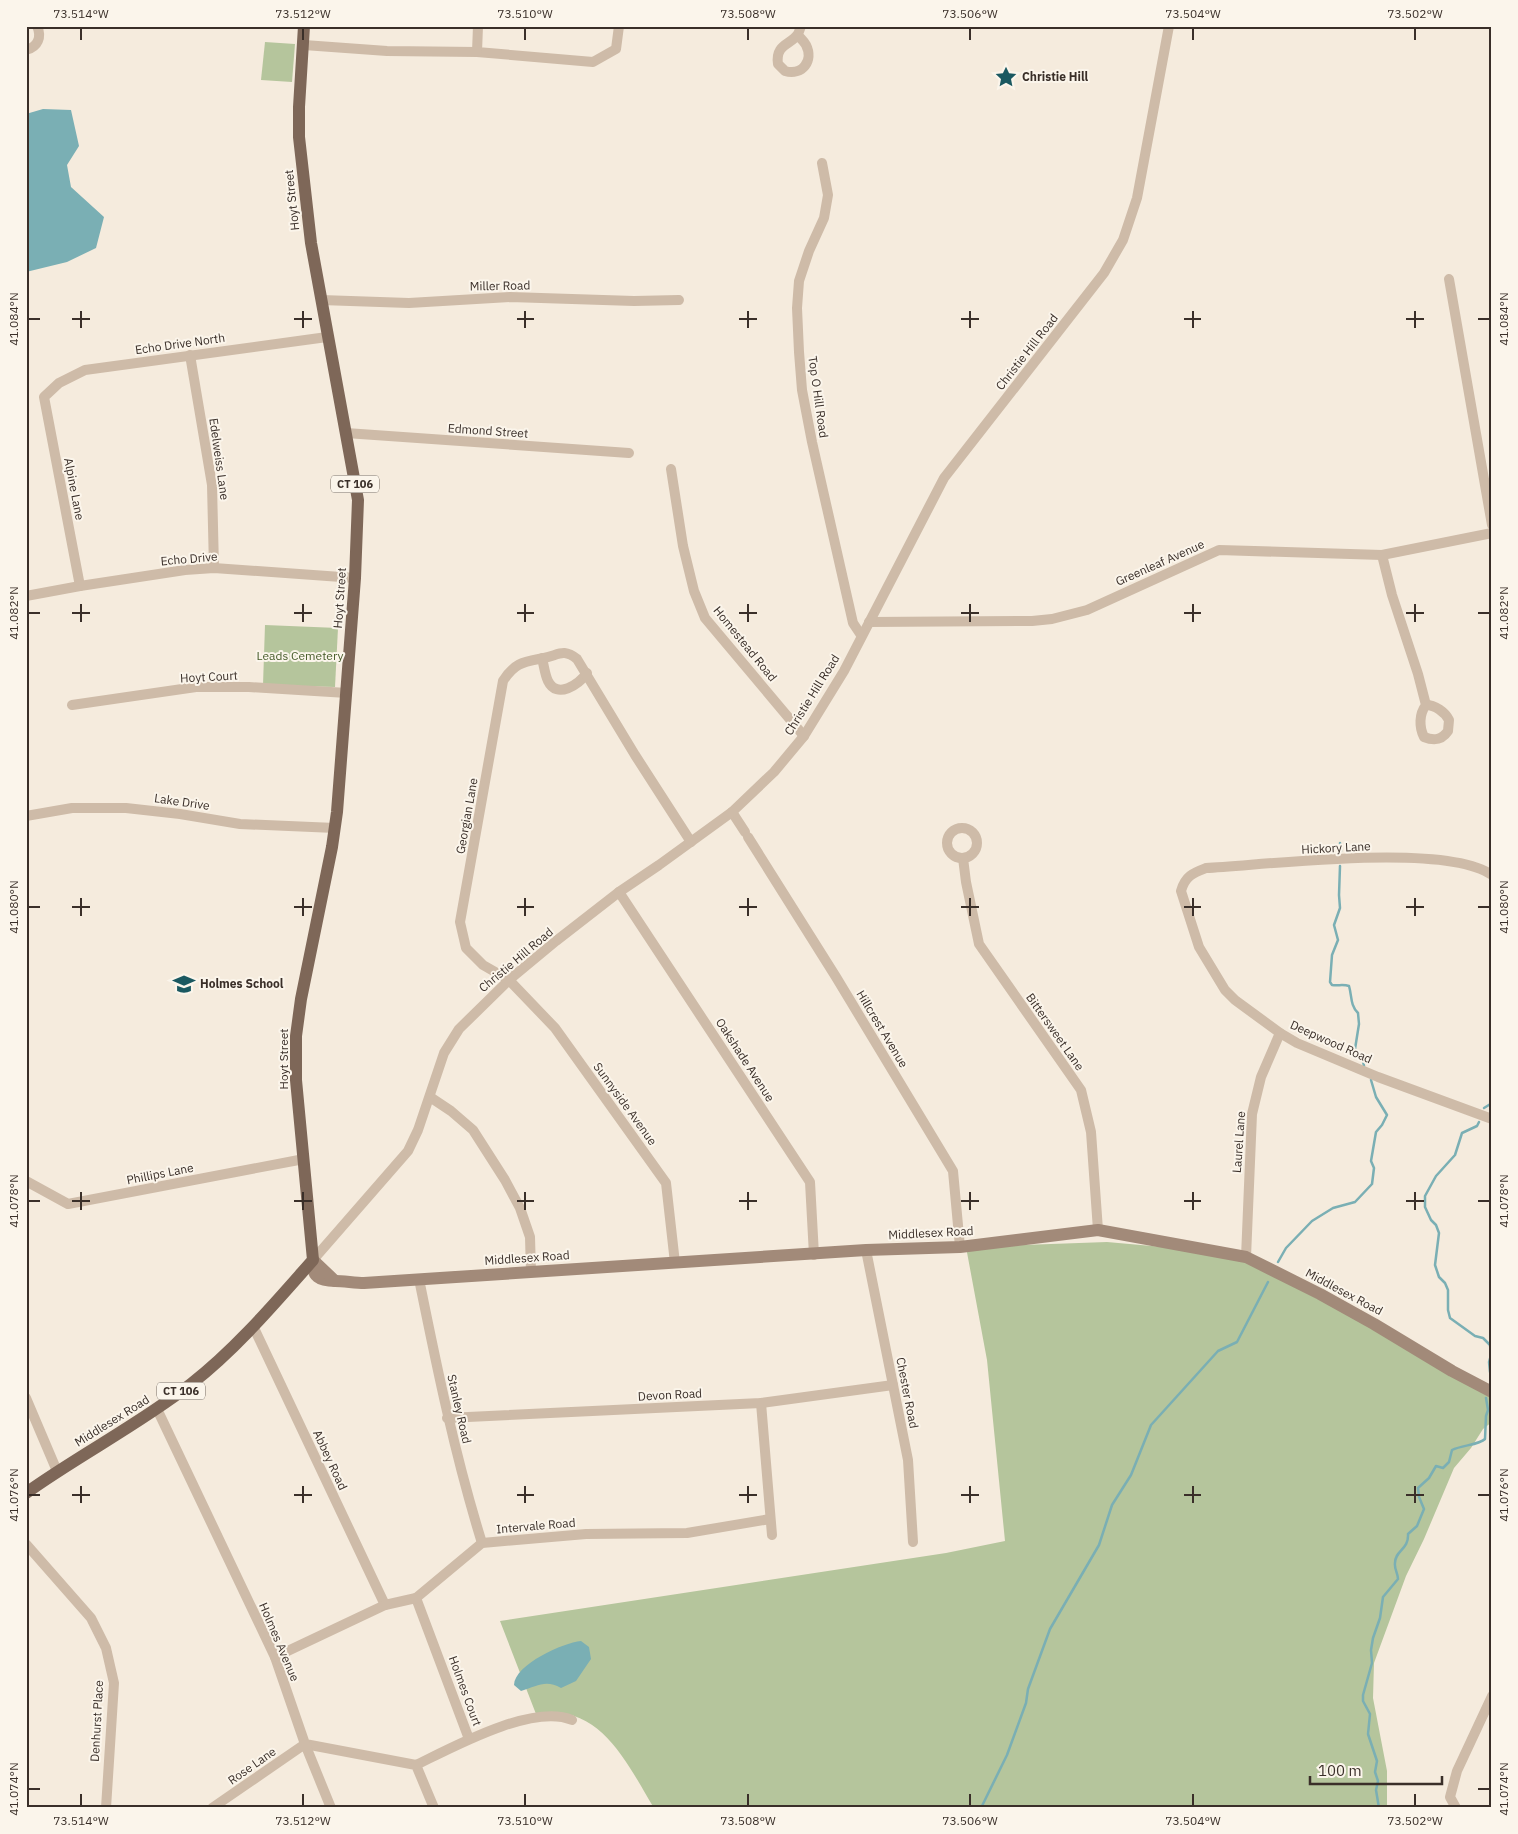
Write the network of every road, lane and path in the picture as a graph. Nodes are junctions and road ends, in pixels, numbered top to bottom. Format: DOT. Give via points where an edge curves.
graph roads {
  1 [pos="37,26"];
  2 [pos="304,26"];
  3 [pos="478,26"];
  4 [pos="619,26"];
  5 [pos="1169,26"];
  6 [pos="304,45"];
  7 [pos="26,50"];
  8 [pos="477,52"];
  9 [pos="822,163"];
  10 [pos="1449,279"];
  11 [pos="322,300"];
  12 [pos="679,300"];
  13 [pos="327,337"];
  14 [pos="190,355"];
  15 [pos="44,397"];
  16 [pos="346,433"];
  17 [pos="629,453"];
  18 [pos="671,469"];
  19 [pos="1492,525"];
  20 [pos="1492,534"];
  21 [pos="1382,555"];
  22 [pos="214,568"];
  23 [pos="355,578"];
  24 [pos="80,586"];
  25 [pos="26,596"];
  26 [pos="869,622"];
  27 [pos="861,635"];
  28 [pos="542,658"];
  29 [pos="587,673"];
  30 [pos="347,694"];
  31 [pos="72,705"];
  32 [pos="1426,705"];
  33 [pos="804,736"];
  34 [pos="732,812"];
  35 [pos="26,816"];
  36 [pos="335,828"];
  37 [pos="691,842"];
  38 [pos="963,858"];
  39 [pos="1492,875"];
  40 [pos="1183,882"];
  41 [pos="619,892"];
  42 [pos="509,980"];
  43 [pos="1280,1033"];
  44 [pos="430,1097"];
  45 [pos="1492,1119"];
  46 [pos="304,1159"];
  47 [pos="26,1181"];
  48 [pos="1098,1230"];
  49 [pos="960,1247"];
  50 [pos="866,1250"];
  51 [pos="814,1255"];
  52 [pos="1246,1257"];
  53 [pos="313,1260"];
  54 [pos="675,1263"];
  55 [pos="532,1272"];
  56 [pos="419,1279"];
  57 [pos="253,1326"];
  58 [pos="893,1385"];
  59 [pos="1492,1392"];
  60 [pos="26,1398"];
  61 [pos="761,1403"];
  62 [pos="157,1409"];
  63 [pos="448,1418"];
  64 [pos="56,1471"];
  65 [pos="26,1493"];
  66 [pos="770,1518"];
  67 [pos="772,1535"];
  68 [pos="913,1542"];
  69 [pos="482,1543"];
  70 [pos="26,1544"];
  71 [pos="416,1598"];
  72 [pos="385,1605"];
  73 [pos="275,1657"];
  74 [pos="1492,1696"];
  75 [pos="572,1720"];
  76 [pos="469,1739"];
  77 [pos="306,1744"];
  78 [pos="416,1765"];
  79 [pos="106,1808"];
  80 [pos="212,1808"];
  81 [pos="331,1808"];
  82 [pos="434,1808"];
  83 [pos="1456,1808"];
  1 -- 7 [label="street" via="38,40"];
  2 -- 6 [label="main road, Hoyt Street / CT 106"];
  3 -- 8 [label="street"];
  4 -- 8 [label="street" via="616,49 593,62"];
  5 -- 26 [label="street, Christie Hill Road" via="1136,198 1122,240 1104,273 944,478"];
  6 -- 8 [label="street" via="387,51"];
  6 -- 11 [label="main road, Hoyt Street / CT 106" via="300,137 311,243"];
  9 -- 27 [label="street, Top O Hill Road" via="828,195 824,218 799,281 796,308 802,390 853,623"];
  10 -- 19 [label="street"];
  11 -- 12 [label="street, Miller Road" via="409,302 510,297"];
  11 -- 13 [label="main road, Hoyt Street / CT 106"];
  13 -- 14 [label="street, Echo Drive North"];
  13 -- 16 [label="main road, Hoyt Street / CT 106"];
  14 -- 15 [label="street, Echo Drive North" via="85,370 59,383"];
  14 -- 22 [label="street, Edelweiss Lane" via="212,486"];
  15 -- 24 [label="street, Alpine Lane"];
  16 -- 17 [label="street, Edmond Street"];
  16 -- 23 [label="main road, Hoyt Street / CT 106" via="358,500"];
  18 -- 33 [label="street, Homestead Road" via="683,546 694,591 705,618"];
  20 -- 21 [label="street, Greenleaf Avenue"];
  21 -- 26 [label="street, Greenleaf Avenue" via="1219,550 1086,610 1052,619"];
  21 -- 32 [label="street"];
  22 -- 23 [label="street, Echo Drive"];
  22 -- 24 [label="street, Echo Drive"];
  23 -- 30 [label="main road, Hoyt Street / CT 106"];
  24 -- 25 [label="street, Echo Drive"];
  26 -- 27 [label="street, Christie Hill Road"];
  27 -- 33 [label="street, Christie Hill Road" via="844,671"];
  28 -- 29 [label="street, Georgian Lane" via="562,652 570,654"];
  28 -- 29 [label="street" via="548,682 559,690 570,688"];
  28 -- 42 [label="street, Georgian Lane" via="523,662 504,680 460,922 466,948 483,965"];
  29 -- 37 [label="street, Georgian Lane"];
  30 -- 31 [label="street, Hoyt Court" via="196,688"];
  30 -- 36 [label="main road, Hoyt Street / CT 106"];
  33 -- 34 [label="street, Christie Hill Road" via="774,772"];
  34 -- 37 [label="street, Christie Hill Road"];
  34 -- 49 [label="street, Hillcrest Avenue" via="953,1172"];
  35 -- 36 [label="street, Lake Drive" via="72,808 126,808 240,824"];
  36 -- 46 [label="main road, Hoyt Street / CT 106" via="296,1036 295,1065"];
  37 -- 41 [label="street, Christie Hill Road"];
  38 -- 48 [label="street, Bittersweet Lane" via="980,944 1081,1090 1091,1132"];
  39 -- 40 [label="street, Hickory Lane" via="1484,869 1454,862 1403,858 1206,868 1192,873"];
  40 -- 43 [label="street, Deepwood Road" via="1181,890 1193,929 1216,977 1235,1000"];
  41 -- 42 [label="street, Christie Hill Road"];
  41 -- 51 [label="street, Oakshade Avenue" via="810,1182"];
  42 -- 44 [label="street, Christie Hill Road" via="459,1029 444,1053"];
  42 -- 54 [label="street, Sunnyside Avenue" via="555,1028 666,1183"];
  43 -- 45 [label="street, Deepwood Road" via="1378,1077"];
  43 -- 52 [label="street, Laurel Lane" via="1261,1077 1252,1114"];
  44 -- 53 [label="street, Christie Hill Road" via="408,1151"];
  44 -- 55 [label="street" via="473,1130 505,1180 530,1237"];
  46 -- 47 [label="street, Phillips Lane" via="68,1204"];
  46 -- 53 [label="main road, Hoyt Street / CT 106"];
  48 -- 49 [label="street, Middlesex Road"];
  48 -- 52 [label="street, Middlesex Road"];
  49 -- 50 [label="street, Middlesex Road"];
  50 -- 51 [label="street, Middlesex Road"];
  50 -- 58 [label="street, Chester Road"];
  51 -- 54 [label="street, Middlesex Road"];
  52 -- 59 [label="street, Middlesex Road" via="1320,1294"];
  53 -- 56 [label="street, Middlesex Road" via="335,1281 364,1283"];
  53 -- 57 [label="main road, Middlesex Road / CT 106"];
  54 -- 55 [label="street, Middlesex Road"];
  55 -- 56 [label="street, Middlesex Road"];
  56 -- 63 [label="street, Stanley Road"];
  57 -- 62 [label="main road, Middlesex Road / CT 106" via="209,1369"];
  57 -- 72 [label="street, Abbey Road"];
  58 -- 61 [label="street, Devon Road"];
  58 -- 68 [label="street, Chester Road" via="908,1460"];
  60 -- 64 [label="street"];
  61 -- 63 [label="street, Devon Road"];
  61 -- 66 [label="street"];
  62 -- 64 [label="main road, Middlesex Road / CT 106"];
  62 -- 73 [label="street, Holmes Avenue"];
  63 -- 69 [label="street, Stanley Road"];
  64 -- 65 [label="main road, Middlesex Road / CT 106"];
  66 -- 67 [label="street"];
  66 -- 69 [label="street, Intervale Road" via="687,1534 586,1534"];
  69 -- 71 [label="street, Intervale Road"];
  70 -- 79 [label="street, Denhurst Place" via="91,1618 106,1648 114,1683"];
  71 -- 72 [label="street, Intervale Road"];
  71 -- 76 [label="street, Holmes Court"];
  72 -- 73 [label="street, Intervale Road"];
  73 -- 77 [label="street, Holmes Avenue"];
  74 -- 83 [label="street" via="1457,1771 1450,1797"];
  75 -- 76 [label="street" via="562,1716 542,1717 508,1724"];
  76 -- 78 [label="street, Holmes Court"];
  77 -- 78 [label="street"];
  77 -- 80 [label="street, Rose Lane"];
  77 -- 81 [label="street, Holmes Avenue"];
  78 -- 82 [label="street"];
}
